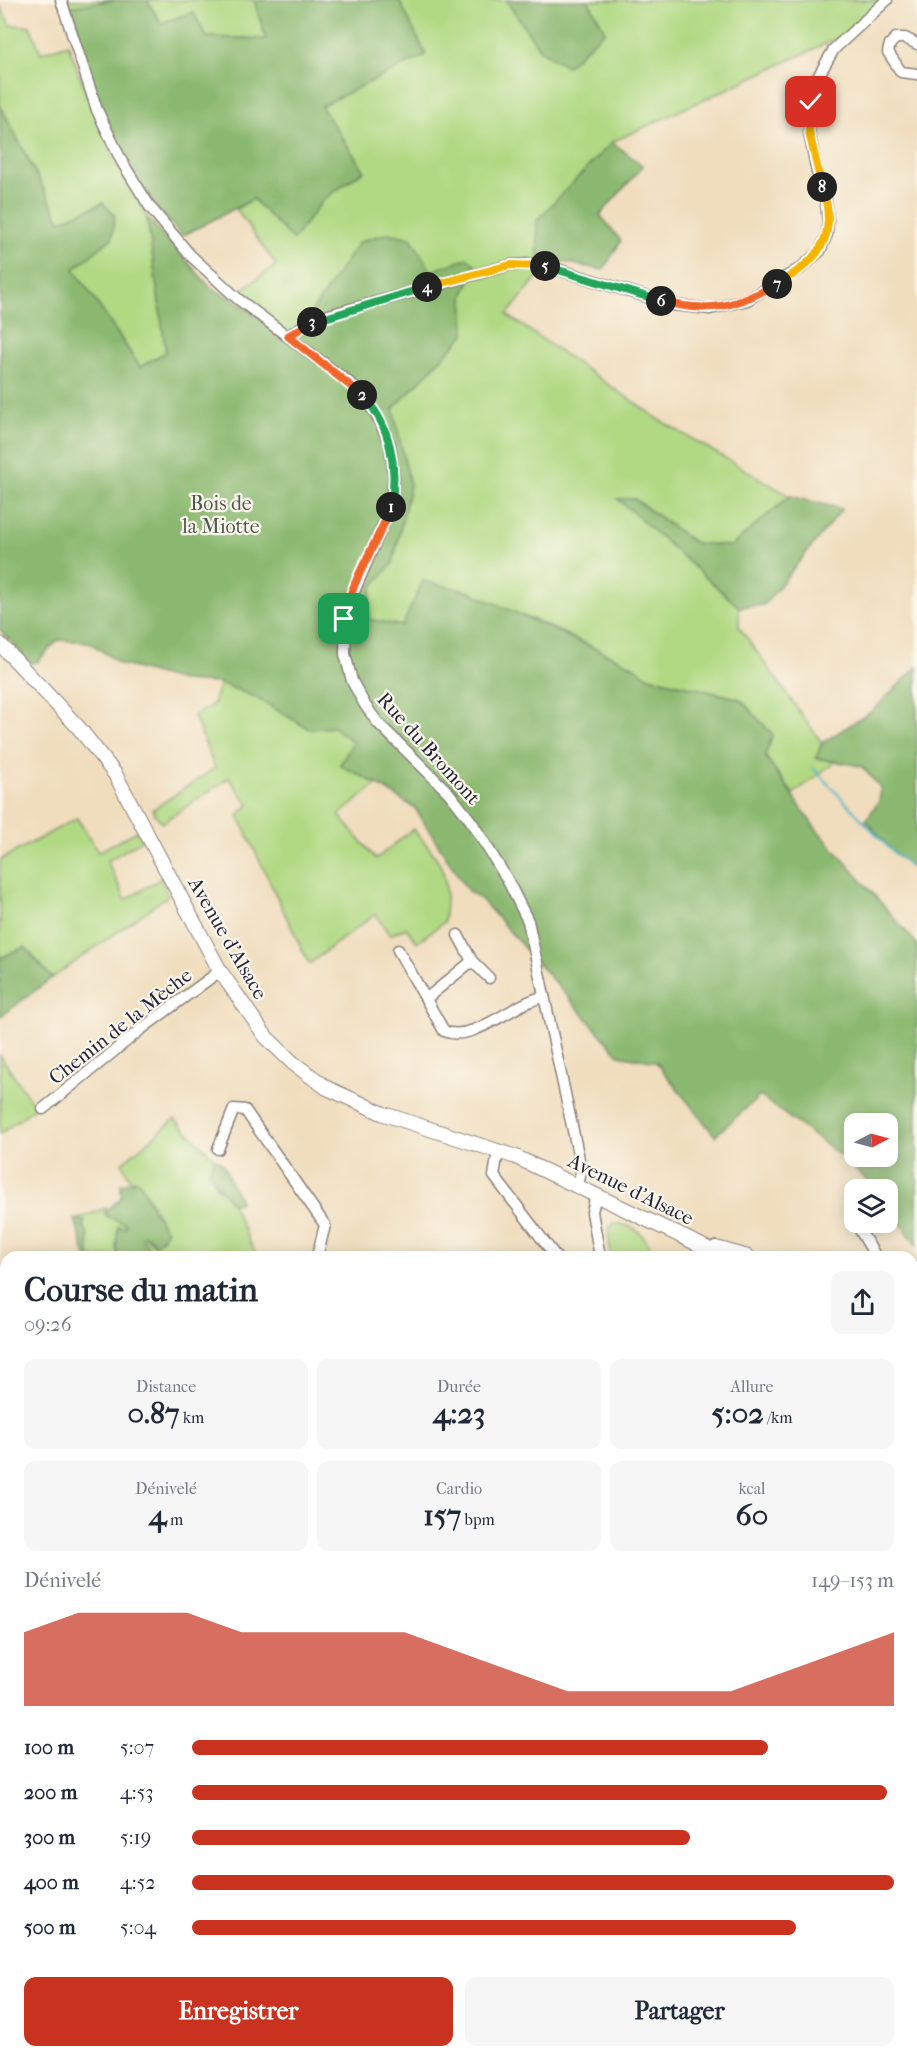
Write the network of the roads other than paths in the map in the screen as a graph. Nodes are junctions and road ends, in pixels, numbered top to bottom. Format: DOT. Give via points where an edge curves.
graph roads {
  1 [pos="60,0"];
  2 [pos="888,0"];
  3 [pos="917,44"];
  4 [pos="917,74"];
  5 [pos="288,336"];
  6 [pos="0,644"];
  7 [pos="458,935"];
  8 [pos="398,950"];
  9 [pos="472,961"];
  10 [pos="220,971"];
  11 [pos="489,978"];
  12 [pos="544,997"];
  13 [pos="427,998"];
  14 [pos="43,1108"];
  15 [pos="218,1149"];
  16 [pos="498,1151"];
  17 [pos="578,1185"];
  18 [pos="597,1194"];
  19 [pos="861,1233"];
  20 [pos="699,1243"];
  21 [pos="318,1251"];
  22 [pos="551,1251"];
  23 [pos="599,1251"];
  24 [pos="714,1251"];
  25 [pos="727,1251"];
  26 [pos="872,1251"];
  1 -- 5 [label="street, Rue du Bromont" via="97,110 150,207 190,255"];
  2 -- 5 [label="street" via="834,49 819,75 811,102 809,132 825,195 827,234 813,258 788,278 747,300 710,309 673,305 550,267 510,265 329,315"];
  3 -- 4 [label="street" via="896,38 888,52 901,72"];
  5 -- 12 [label="street, Rue du Bromont" via="367,399 390,444 394,478 391,506 346,610 345,654 352,681 364,705 471,821 507,879 528,921"];
  6 -- 10 [label="main road, Avenue d'Alsace" via="79,728 115,774"];
  7 -- 9 [label="street"];
  8 -- 13 [label="street"];
  9 -- 11 [label="street"];
  9 -- 13 [label="street"];
  10 -- 14 [label="street, Chemin de la Mèche"];
  10 -- 16 [label="main road, Avenue d'Alsace" via="266,1037 293,1064 327,1088 384,1114"];
  12 -- 13 [label="street" via="467,1033 454,1035 444,1031"];
  12 -- 17 [label="street, Rue du Bromont" via="578,1154"];
  15 -- 21 [label="street" via="234,1108 245,1110 325,1225"];
  16 -- 17 [label="main road, Avenue d'Alsace"];
  16 -- 22 [label="street" via="494,1176"];
  17 -- 18 [label="main road, Avenue d'Alsace"];
  18 -- 20 [label="main road, Avenue d'Alsace"];
  18 -- 23 [label="street" via="592,1212"];
  19 -- 26 [label="street"];
  20 -- 24 [label="main road, Avenue d'Alsace"];
  20 -- 25 [label="main road, Avenue d'Alsace"];
}
